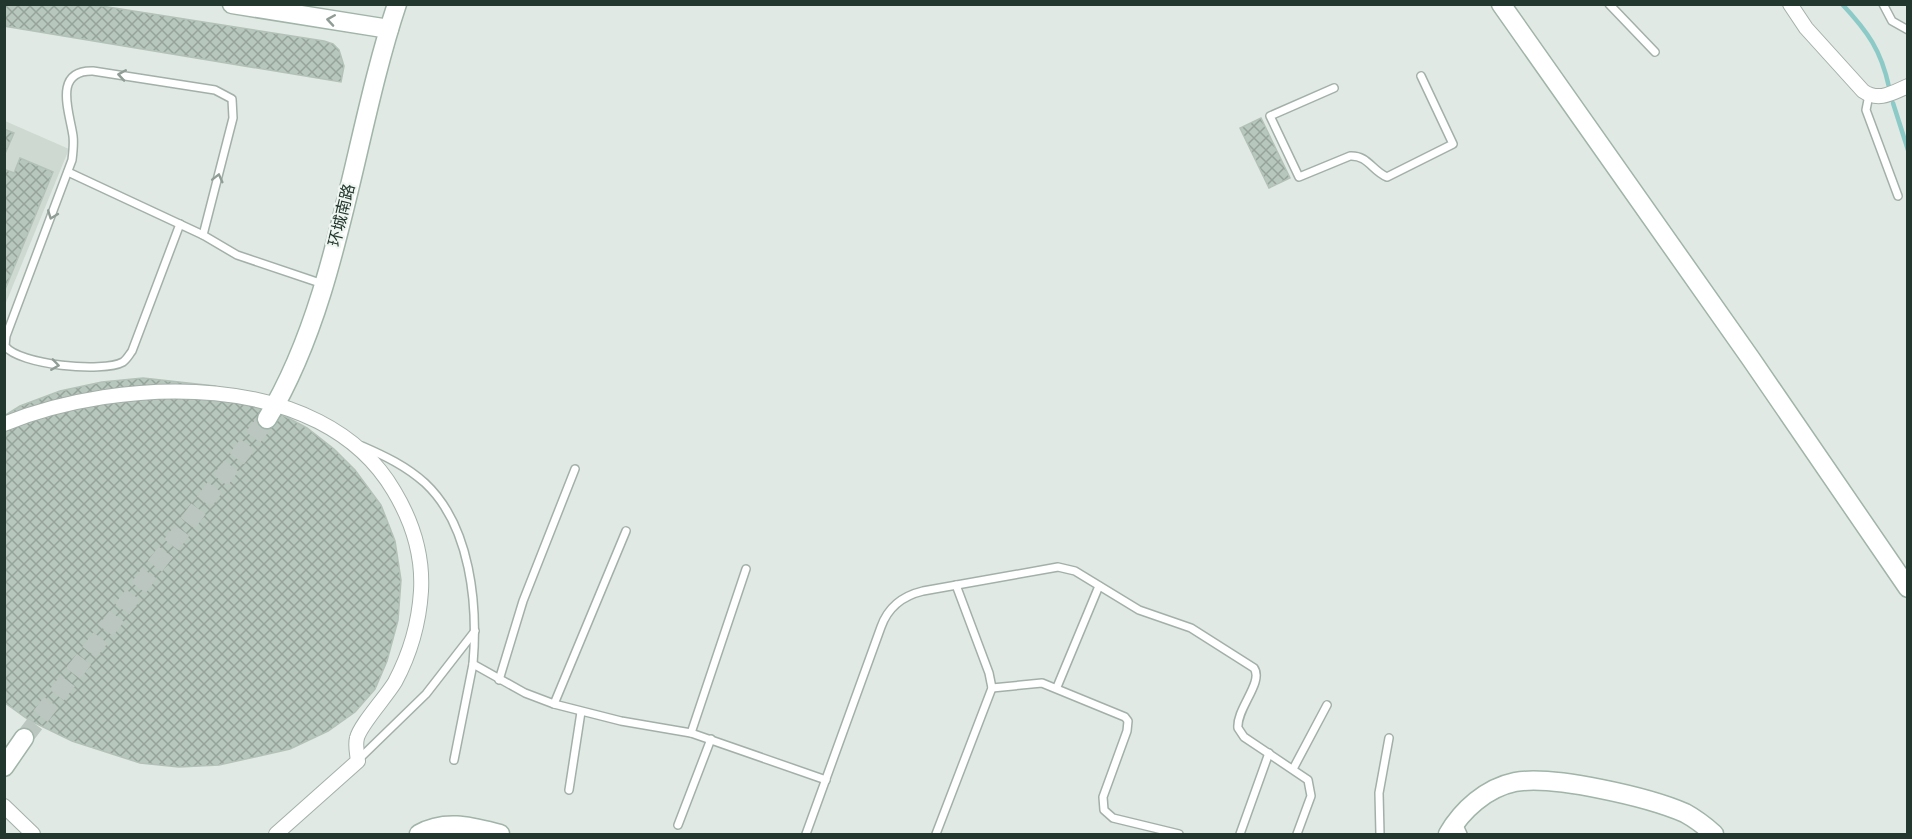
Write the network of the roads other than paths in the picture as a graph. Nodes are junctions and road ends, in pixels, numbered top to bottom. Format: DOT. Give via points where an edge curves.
graph roads {
  1 [pos="232,4"];
  2 [pos="397,4"];
  3 [pos="1501,4"];
  4 [pos="1609,4"];
  5 [pos="1790,4"];
  6 [pos="1883,4"];
  7 [pos="389,29"];
  8 [pos="1908,30"];
  9 [pos="1654,52"];
  10 [pos="1421,76"];
  11 [pos="1908,86"];
  12 [pos="1334,88"];
  13 [pos="1869,95"];
  14 [pos="68,172"];
  15 [pos="1898,196"];
  16 [pos="180,224"];
  17 [pos="203,234"];
  18 [pos="322,284"];
  19 [pos="271,412"];
  20 [pos="4,424"];
  21 [pos="348,441"];
  22 [pos="575,469"];
  23 [pos="626,531"];
  24 [pos="746,569"];
  25 [pos="956,585"];
  26 [pos="1099,586"];
  27 [pos="1908,588"];
  28 [pos="475,632"];
  29 [pos="473,664"];
  30 [pos="499,680"];
  31 [pos="1057,687"];
  32 [pos="992,688"];
  33 [pos="554,704"];
  34 [pos="1328,705"];
  35 [pos="581,712"];
  36 [pos="691,733"];
  37 [pos="24,738"];
  38 [pos="1389,738"];
  39 [pos="711,739"];
  40 [pos="1269,753"];
  41 [pos="454,760"];
  42 [pos="358,761"];
  43 [pos="4,766"];
  44 [pos="1293,769"];
  45 [pos="826,780"];
  46 [pos="569,790"];
  47 [pos="4,806"];
  48 [pos="678,825"];
  49 [pos="1456,830"];
  50 [pos="33,834"];
  51 [pos="276,834"];
  52 [pos="419,834"];
  53 [pos="500,834"];
  54 [pos="806,834"];
  55 [pos="936,834"];
  56 [pos="1179,834"];
  57 [pos="1240,834"];
  58 [pos="1297,834"];
  59 [pos="1380,834"];
  60 [pos="1714,834"];
  7 -- 1 [label="main road, one-way"];
  2 -- 7 [label="main road, 环城南路"];
  3 -- 27 [label="main road"];
  4 -- 9 [label="lane"];
  5 -- 13 [label="street" via="1806,28"];
  6 -- 8 [label="lane" via="1892,21"];
  7 -- 18 [label="main road, 环城南路"];
  10 -- 12 [label="lane" via="1453,144 1388,177 1378,174 1367,159 1358,155 1299,177 1270,116"];
  11 -- 13 [label="street" via="1884,97"];
  13 -- 15 [label="lane" via="1866,110"];
  14 -- 16 [label="lane"];
  14 -- 16 [label="lane, one-way" via="6,336 5,346 12,352 56,366 124,361 132,351"];
  17 -- 14 [label="lane, one-way" via="233,118 232,99 224,93 81,72 71,81 65,95 74,147"];
  16 -- 17 [label="lane"];
  17 -- 18 [label="lane" via="237,255"];
  18 -- 19 [label="main road, 环城南路" via="299,354"];
  19 -- 20 [label="street" via="220,394 135,393 78,401"];
  19 -- 21 [label="street" via="313,421"];
  21 -- 28 [label="lane" via="397,462 439,499 463,550"];
  21 -- 42 [label="street" via="378,468 399,499 413,534 421,571 419,609 410,646 384,700 356,738"];
  22 -- 30 [label="lane" via="523,601"];
  23 -- 33 [label="lane"];
  24 -- 36 [label="lane"];
  25 -- 26 [label="lane" via="1058,567"];
  25 -- 32 [label="lane"];
  25 -- 45 [label="lane" via="910,595 887,614"];
  26 -- 31 [label="lane"];
  26 -- 40 [label="lane" via="1139,610 1191,628 1254,668 1257,678 1239,716 1238,728 1244,737"];
  28 -- 29 [label="lane"];
  28 -- 42 [label="lane" via="426,694"];
  29 -- 30 [label="lane"];
  29 -- 41 [label="lane"];
  30 -- 33 [label="lane"];
  31 -- 32 [label="lane" via="1035,682"];
  31 -- 56 [label="lane" via="1121,714 1128,721 1103,797 1108,815"];
  32 -- 55 [label="lane"];
  33 -- 35 [label="lane"];
  34 -- 44 [label="lane"];
  35 -- 36 [label="lane"];
  35 -- 46 [label="lane"];
  36 -- 39 [label="lane"];
  37 -- 43 [label="main road"];
  38 -- 59 [label="lane" via="1379,793"];
  39 -- 45 [label="lane"];
  39 -- 48 [label="lane"];
  40 -- 44 [label="lane"];
  40 -- 57 [label="lane"];
  42 -- 51 [label="street"];
  44 -- 58 [label="lane" via="1308,780 1311,790"];
  45 -- 54 [label="lane"];
  47 -- 50 [label="street"];
  49 -- 60 [label="main road" via="1468,807 1490,792 1514,782 1532,781 1581,786 1639,799 1683,813"];
  52 -- 53 [label="main road" via="457,824"];
}
